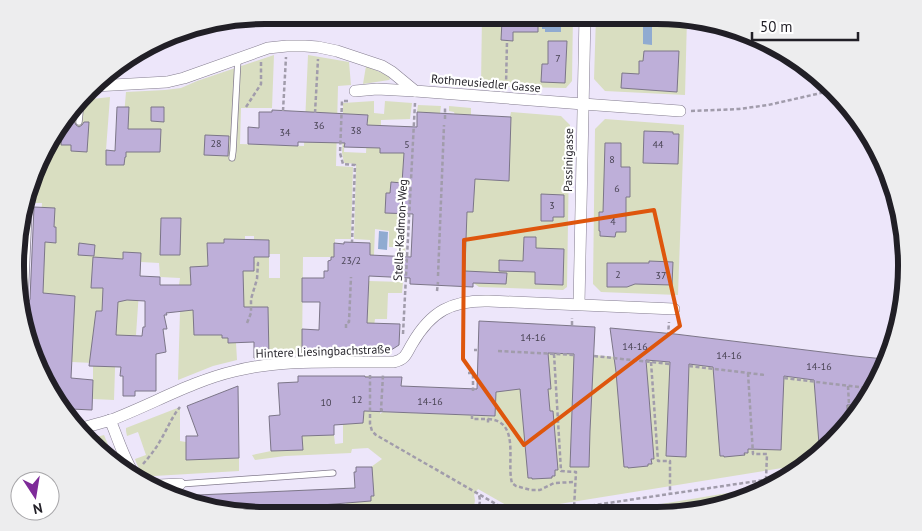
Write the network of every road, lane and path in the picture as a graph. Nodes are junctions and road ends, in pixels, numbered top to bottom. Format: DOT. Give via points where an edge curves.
graph roads {
  1 [pos="585,24"];
  2 [pos="507,41"];
  3 [pos="287,46"];
  4 [pos="318,47"];
  5 [pos="262,50"];
  6 [pos="238,58"];
  7 [pos="105,85"];
  8 [pos="355,91"];
  9 [pos="825,93"];
  10 [pos="415,96"];
  11 [pos="506,98"];
  12 [pos="583,104"];
  13 [pos="445,105"];
  14 [pos="80,111"];
  15 [pos="284,111"];
  16 [pos="680,111"];
  17 [pos="315,113"];
  18 [pos="246,116"];
  19 [pos="445,119"];
  20 [pos="79,122"];
  21 [pos="341,122"];
  22 [pos="346,122"];
  23 [pos="444,125"];
  24 [pos="232,158"];
  25 [pos="29,215"];
  26 [pos="352,242"];
  27 [pos="254,263"];
  28 [pos="351,276"];
  29 [pos="438,276"];
  30 [pos="438,282"];
  31 [pos="25,291"];
  32 [pos="437,291"];
  33 [pos="579,304"];
  34 [pos="674,309"];
  35 [pos="572,318"];
  36 [pos="669,322"];
  37 [pos="247,323"];
  38 [pos="572,325"];
  39 [pos="346,328"];
  40 [pos="668,336"];
  41 [pos="498,352"];
  42 [pos="554,354"];
  43 [pos="575,355"];
  44 [pos="594,356"];
  45 [pos="402,360"];
  46 [pos="370,362"];
  47 [pos="651,362"];
  48 [pos="670,364"];
  49 [pos="689,366"];
  50 [pos="468,373"];
  51 [pos="748,373"];
  52 [pos="762,374"];
  53 [pos="383,375"];
  54 [pos="784,378"];
  55 [pos="848,386"];
  56 [pos="865,388"];
  57 [pos="473,391"];
  58 [pos="180,407"];
  59 [pos="383,410"];
  60 [pos="849,411"];
  61 [pos="472,415"];
  62 [pos="110,420"];
  63 [pos="86,427"];
  64 [pos="129,465"];
  65 [pos="140,472"];
  66 [pos="333,473"];
  67 [pos="766,479"];
  68 [pos="770,479"];
  69 [pos="575,482"];
  70 [pos="180,484"];
  71 [pos="165,485"];
  72 [pos="478,494"];
  73 [pos="670,494"];
  74 [pos="478,507"];
  75 [pos="500,507"];
  76 [pos="574,507"];
  77 [pos="581,507"];
  1 -- 12 [label="street, Passinigasse"];
  2 -- 11 [label="path"];
  3 -- 4 [label="street, Rothneusiedler Gasse"];
  3 -- 5 [label="street, Rothneusiedler Gasse"];
  3 -- 15 [label="path"];
  4 -- 10 [label="street, Rothneusiedler Gasse" via="382,66"];
  4 -- 17 [label="path"];
  5 -- 6 [label="street, Rothneusiedler Gasse"];
  5 -- 18 [label="path" via="261,84 246,106"];
  6 -- 7 [label="street, Rothneusiedler Gasse" via="167,82"];
  6 -- 24 [label="lane"];
  8 -- 10 [label="street" via="377,89"];
  8 -- 21 [label="path" via="355,100 342,101"];
  9 -- 16 [label="path" via="740,109"];
  10 -- 11 [label="street, Rothneusiedler Gasse"];
  10 -- 45 [label="path, Stella-Kadmon-Weg"];
  11 -- 12 [label="street, Rothneusiedler Gasse"];
  12 -- 16 [label="street, Rothneusiedler Gasse"];
  12 -- 33 [label="street, Passinigasse"];
  13 -- 19 [label="path"];
  14 -- 20 [label="lane"];
  21 -- 22 [label="path"];
  21 -- 26 [label="path" via="343,164 355,165"];
  23 -- 29 [label="path"];
  25 -- 31 [label="lane"];
  27 -- 37 [label="path" via="258,263 258,279"];
  28 -- 39 [label="path"];
  30 -- 32 [label="path"];
  33 -- 34 [label="street, Hintere Liesingbachstraße"];
  33 -- 45 [label="street, Hintere Liesingbachstraße" via="476,301 452,305 433,317"];
  35 -- 38 [label="path"];
  36 -- 40 [label="path"];
  41 -- 42 [label="path"];
  42 -- 43 [label="path"];
  42 -- 69 [label="path" via="561,471 576,472"];
  44 -- 47 [label="path"];
  45 -- 46 [label="street, Hintere Liesingbachstraße"];
  46 -- 62 [label="street, Hintere Liesingbachstraße" via="255,366 209,378"];
  46 -- 72 [label="path" via="372,431"];
  47 -- 48 [label="path"];
  47 -- 73 [label="path" via="658,460 670,460"];
  49 -- 51 [label="path"];
  50 -- 57 [label="path" via="473,373"];
  51 -- 52 [label="path"];
  51 -- 67 [label="path" via="753,454 767,454"];
  53 -- 59 [label="path"];
  54 -- 55 [label="path"];
  55 -- 56 [label="path"];
  55 -- 60 [label="path"];
  58 -- 65 [label="path"];
  61 -- 69 [label="path" via="472,419 503,423 510,439 511,476 516,486 540,490 554,483"];
  62 -- 63 [label="street, Hintere Liesingbachstraße"];
  62 -- 64 [label="street"];
  66 -- 70 [label="lane"];
  67 -- 68 [label="path"];
  67 -- 73 [label="path"];
  69 -- 76 [label="path"];
  70 -- 71 [label="street"];
  72 -- 74 [label="path"];
  72 -- 75 [label="path"];
  73 -- 77 [label="path"];
}
